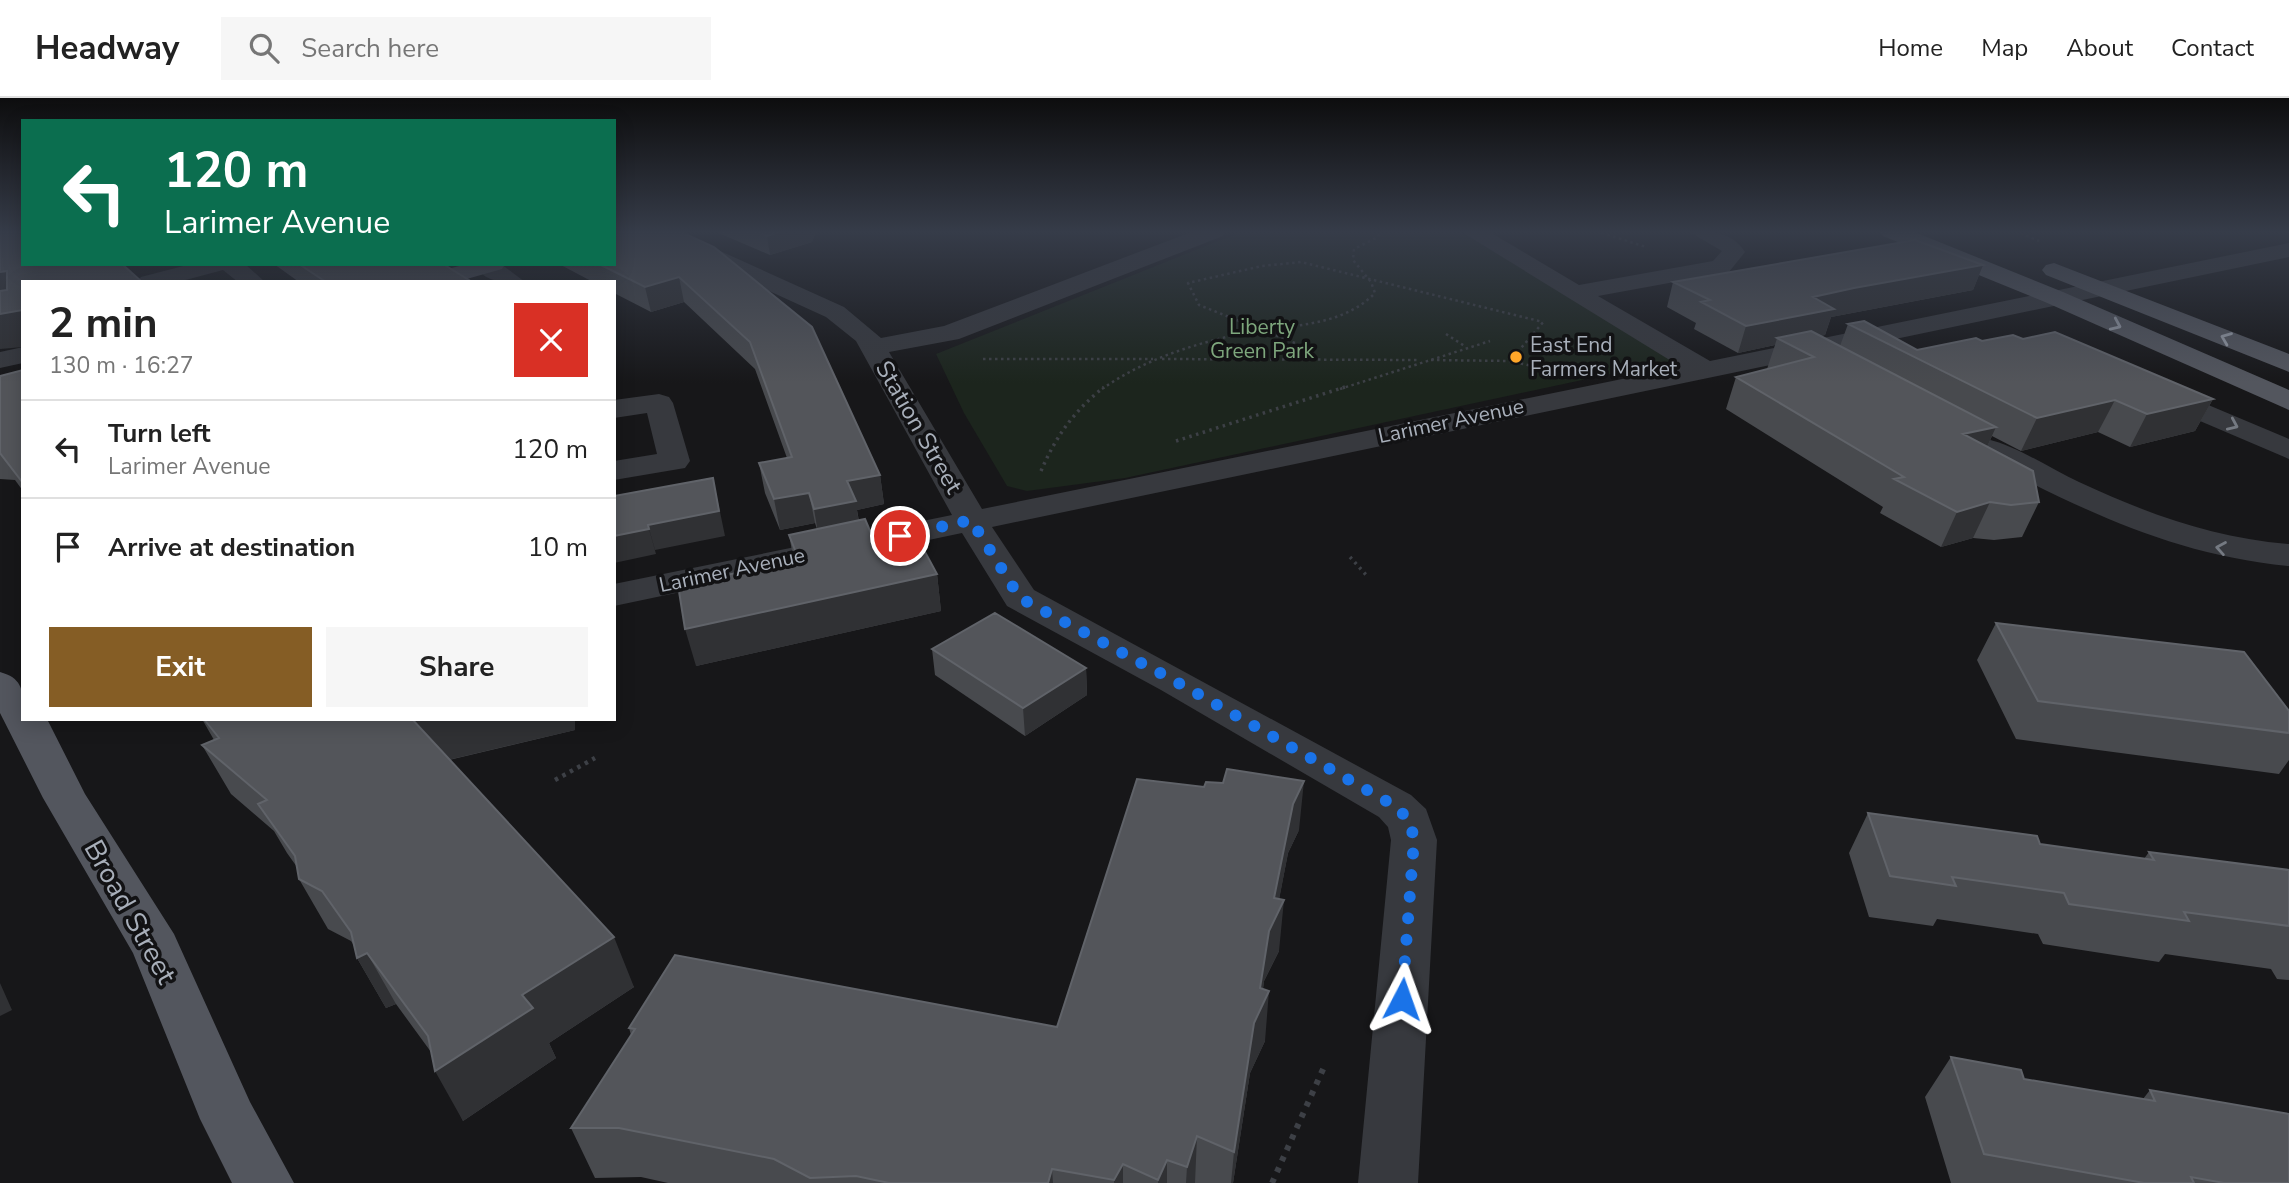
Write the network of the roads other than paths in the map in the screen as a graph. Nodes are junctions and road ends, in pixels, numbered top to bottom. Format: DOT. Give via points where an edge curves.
graph roads {
  1 [pos="767,282"];
  2 [pos="1085,282"];
  3 [pos="1555,282"];
  4 [pos="1638,282"];
  5 [pos="2015,282"];
  6 [pos="2084,282"];
  7 [pos="2132,282"];
  8 [pos="2101,288"];
  9 [pos="1574,293"];
  10 [pos="2054,297"];
  11 [pos="1940,321"];
  12 [pos="1983,339"];
  13 [pos="873,347"];
  14 [pos="1804,349"];
  15 [pos="21,355"];
  16 [pos="0,360"];
  17 [pos="2289,364"];
  18 [pos="1704,369"];
  19 [pos="1845,373"];
  20 [pos="2128,379"];
  21 [pos="2289,401"];
  22 [pos="616,409"];
  23 [pos="1958,433"];
  24 [pos="2289,450"];
  25 [pos="616,471"];
  26 [pos="971,520"];
  27 [pos="2280,559"];
  28 [pos="616,595"];
  29 [pos="0,685"];
  30 [pos="21,714"];
  31 [pos="21,719"];
  32 [pos="26,721"];
  33 [pos="0,728"];
  34 [pos="264,1183"];
  35 [pos="1388,1183"];
  1 -- 13 [label="street, Station Street" via="835,312 867,336"];
  2 -- 13 [label="street" via="950,333"];
  3 -- 9 [label="street"];
  4 -- 9 [label="street"];
  5 -- 10 [label="main road"];
  6 -- 8 [label="main road"];
  7 -- 8 [label="street, Larimer Avenue"];
  8 -- 10 [label="street, Larimer Avenue"];
  17 -- 8 [label="main road, one-way"];
  9 -- 18 [label="street"];
  10 -- 11 [label="street, Larimer Avenue"];
  10 -- 21 [label="main road, one-way"];
  11 -- 12 [label="street"];
  11 -- 14 [label="street, Larimer Avenue"];
  13 -- 26 [label="street, Station Street"];
  14 -- 18 [label="street, Larimer Avenue"];
  14 -- 19 [label="street"];
  15 -- 16 [label="street"];
  18 -- 26 [label="street, Larimer Avenue"];
  20 -- 24 [label="street, one-way"];
  22 -- 25 [label="street" via="659,402 674,461"];
  27 -- 23 [label="street, one-way" via="2161,532"];
  26 -- 28 [label="street, Larimer Avenue"];
  26 -- 35 [label="street, Station Street" via="1020,598 1276,737 1395,806 1410,821 1414,840"];
  29 -- 30 [label="main road, Broad Street"];
  31 -- 33 [label="street"];
  32 -- 34 [label="main road, Broad Street" via="65,797 156,948 229,1119"];
}
